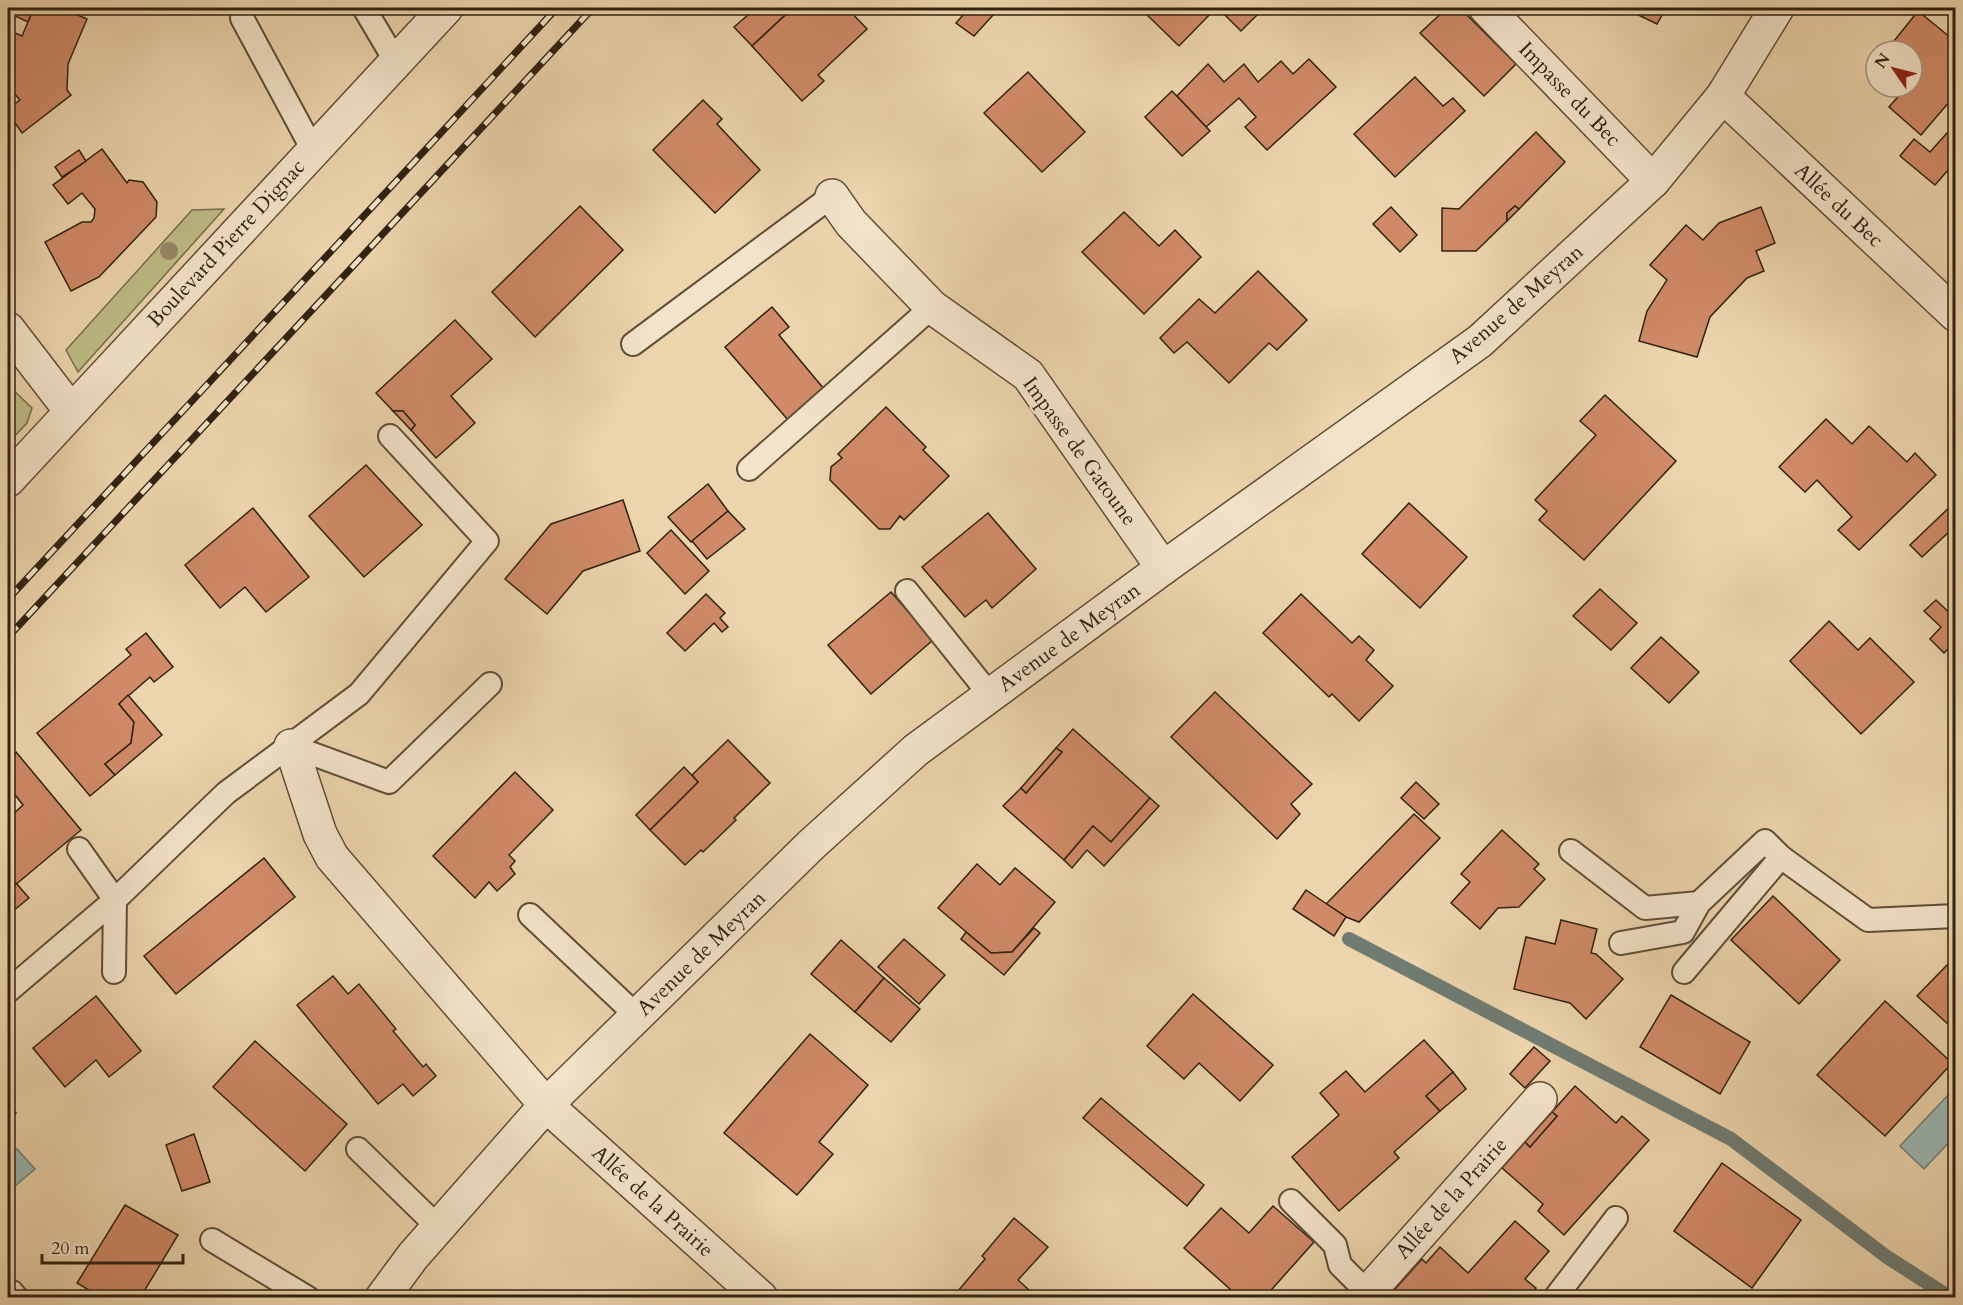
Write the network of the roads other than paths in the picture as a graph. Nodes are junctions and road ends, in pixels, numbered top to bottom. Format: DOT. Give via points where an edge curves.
graph roads {
  1 [pos="364,8"];
  2 [pos="446,8"];
  3 [pos="1486,8"];
  4 [pos="1777,8"];
  5 [pos="242,18"];
  6 [pos="396,62"];
  7 [pos="1723,96"];
  8 [pos="313,150"];
  9 [pos="1653,181"];
  10 [pos="832,196"];
  11 [pos="932,307"];
  12 [pos="1956,315"];
  13 [pos="8,329"];
  14 [pos="633,344"];
  15 [pos="71,411"];
  16 [pos="390,436"];
  17 [pos="749,469"];
  18 [pos="8,480"];
  19 [pos="1163,568"];
  20 [pos="907,591"];
  21 [pos="490,684"];
  22 [pos="990,695"];
  23 [pos="291,746"];
  24 [pos="79,849"];
  25 [pos="1571,851"];
  26 [pos="1781,857"];
  27 [pos="115,900"];
  28 [pos="1699,903"];
  29 [pos="530,915"];
  30 [pos="1956,916"];
  31 [pos="1621,943"];
  32 [pos="114,972"];
  33 [pos="1684,972"];
  34 [pos="8,991"];
  35 [pos="637,1016"];
  36 [pos="1540,1099"];
  37 [pos="546,1105"];
  38 [pos="358,1149"];
  39 [pos="1291,1201"];
  40 [pos="1616,1218"];
  41 [pos="438,1227"];
  42 [pos="212,1240"];
  43 [pos="1365,1295"];
  44 [pos="308,1298"];
  45 [pos="382,1298"];
  46 [pos="761,1298"];
  47 [pos="1555,1298"];
  1 -- 6 [label="lane"];
  2 -- 6 [label="street, Boulevard Pierre Dignac"];
  3 -- 9 [label="street, Impasse du Bec"];
  4 -- 7 [label="street, Avenue de Meyran"];
  5 -- 8 [label="lane"];
  6 -- 8 [label="street, Boulevard Pierre Dignac"];
  7 -- 9 [label="street, Avenue de Meyran"];
  7 -- 12 [label="street, Allée du Bec"];
  8 -- 15 [label="street, Boulevard Pierre Dignac"];
  9 -- 19 [label="street, Avenue de Meyran" via="1480,341"];
  10 -- 11 [label="street, Impasse de Gatoune" via="851,223"];
  10 -- 14 [label="lane"];
  11 -- 17 [label="lane"];
  11 -- 19 [label="street, Impasse de Gatoune" via="1028,375"];
  13 -- 15 [label="street"];
  15 -- 18 [label="street, Boulevard Pierre Dignac"];
  16 -- 23 [label="lane" via="487,541 359,694"];
  19 -- 22 [label="street, Avenue de Meyran"];
  20 -- 22 [label="lane"];
  21 -- 23 [label="lane" via="389,782"];
  22 -- 35 [label="street, Avenue de Meyran" via="916,750"];
  23 -- 27 [label="lane" via="226,793"];
  23 -- 37 [label="street, Allée de la Prairie" via="320,834 332,857"];
  24 -- 27 [label="lane"];
  25 -- 28 [label="lane" via="1645,908"];
  26 -- 28 [label="lane" via="1765,841"];
  26 -- 30 [label="lane" via="1869,920"];
  26 -- 33 [label="lane"];
  27 -- 32 [label="lane"];
  27 -- 34 [label="lane"];
  28 -- 31 [label="lane" via="1683,932"];
  29 -- 35 [label="lane"];
  35 -- 37 [label="street, Avenue de Meyran"];
  36 -- 43 [label="street, Allée de la Prairie"];
  37 -- 41 [label="street, Avenue de Meyran"];
  37 -- 46 [label="street, Allée de la Prairie"];
  38 -- 41 [label="lane"];
  39 -- 43 [label="lane" via="1335,1245 1340,1265"];
  40 -- 47 [label="lane"];
  41 -- 45 [label="street, Avenue de Meyran"];
  42 -- 44 [label="lane"];
}
